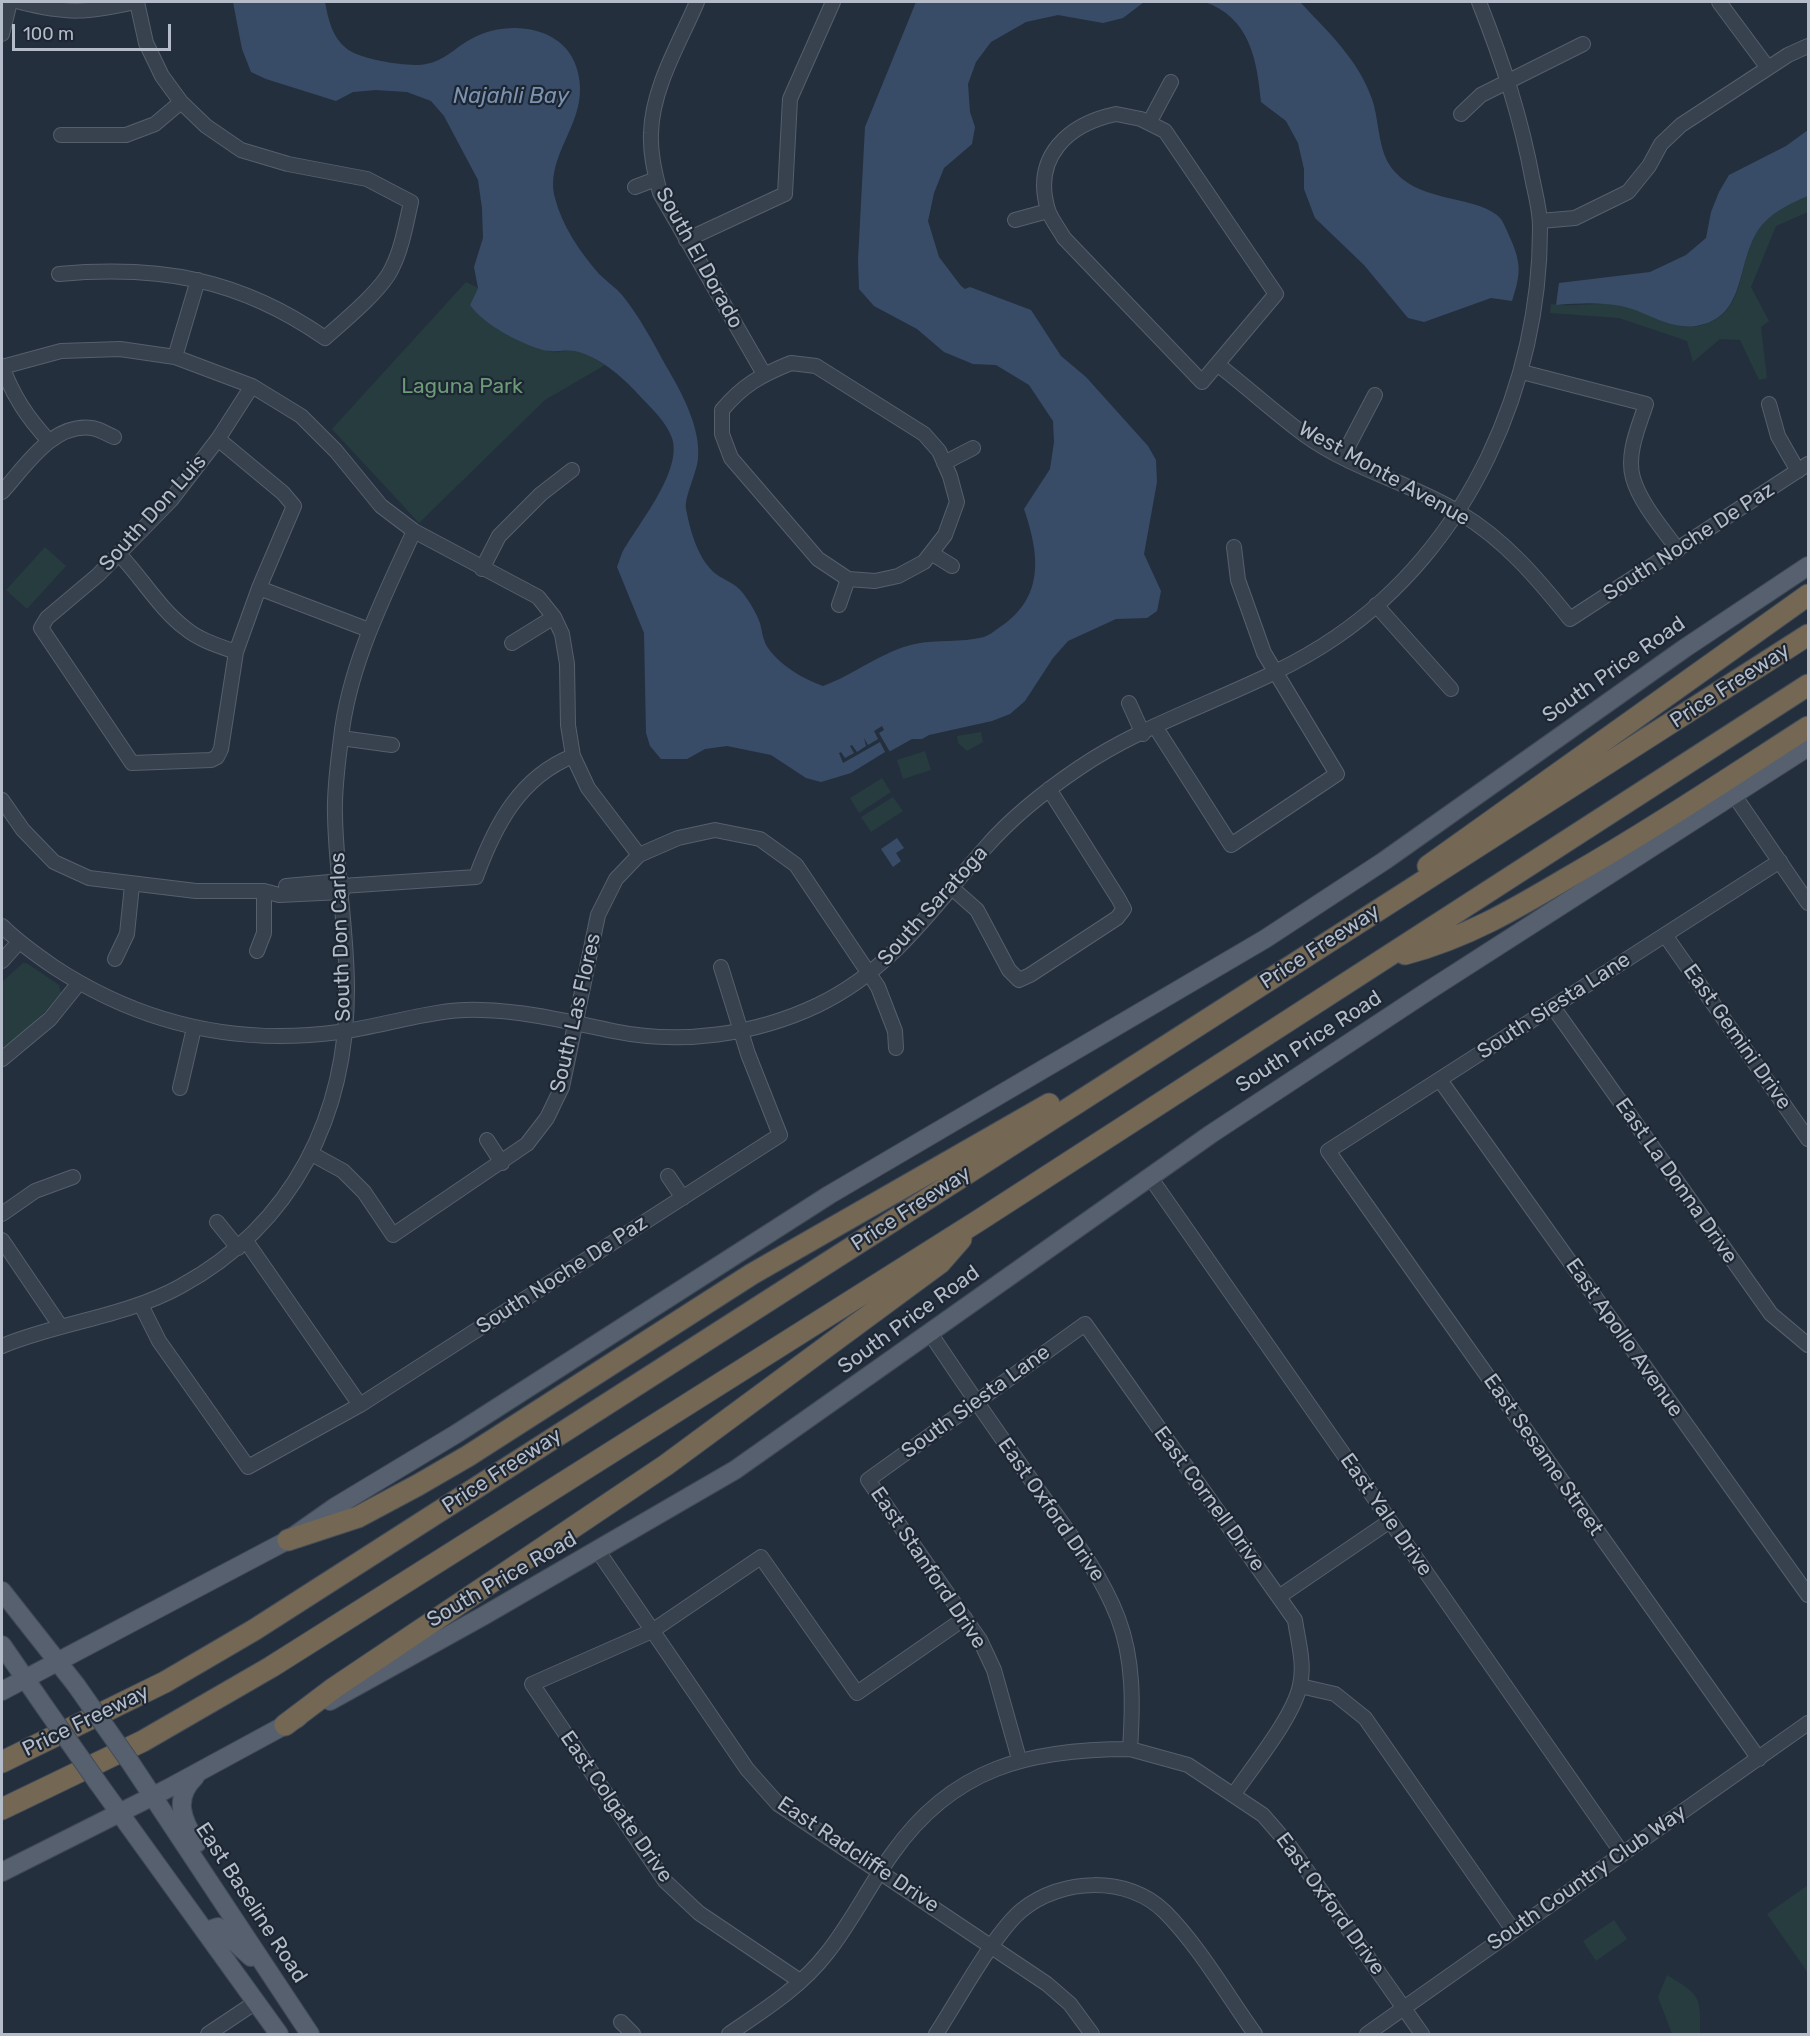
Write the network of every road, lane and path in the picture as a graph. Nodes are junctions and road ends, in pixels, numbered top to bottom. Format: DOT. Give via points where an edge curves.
graph roads {
  1 [pos="10,2"];
  2 [pos="20,2"];
  3 [pos="136,2"];
  4 [pos="697,2"];
  5 [pos="833,2"];
  6 [pos="1479,2"];
  7 [pos="1719,2"];
  8 [pos="2,34"];
  9 [pos="1583,44"];
  10 [pos="1809,46"];
  11 [pos="1768,68"];
  12 [pos="1510,81"];
  13 [pos="1171,82"];
  14 [pos="181,102"];
  15 [pos="1461,114"];
  16 [pos="1149,123"];
  17 [pos="61,135"];
  18 [pos="656,179"];
  19 [pos="635,187"];
  20 [pos="1048,211"];
  21 [pos="1015,220"];
  22 [pos="1540,221"];
  23 [pos="686,240"];
  24 [pos="58,274"];
  25 [pos="198,280"];
  26 [pos="175,357"];
  27 [pos="1217,364"];
  28 [pos="2,366"];
  29 [pos="1522,372"];
  30 [pos="764,374"];
  31 [pos="252,386"];
  32 [pos="1375,395"];
  33 [pos="1769,404"];
  34 [pos="114,437"];
  35 [pos="218,439"];
  36 [pos="49,441"];
  37 [pos="973,448"];
  38 [pos="1342,456"];
  39 [pos="945,463"];
  40 [pos="1803,467"];
  41 [pos="572,470"];
  42 [pos="2,492"];
  43 [pos="1458,512"];
  44 [pos="414,531"];
  45 [pos="1234,547"];
  46 [pos="1678,550"];
  47 [pos="119,554"];
  48 [pos="928,557"];
  49 [pos="952,566"];
  50 [pos="1809,566"];
  51 [pos="482,569"];
  52 [pos="848,579"];
  53 [pos="259,588"];
  54 [pos="1809,595"];
  55 [pos="839,605"];
  56 [pos="1376,605"];
  57 [pos="554,616"];
  58 [pos="1570,619"];
  59 [pos="369,630"];
  60 [pos="1809,635"];
  61 [pos="512,642"];
  62 [pos="236,652"];
  63 [pos="1275,672"];
  64 [pos="1809,685"];
  65 [pos="1451,688"];
  66 [pos="1129,703"];
  67 [pos="1809,727"];
  68 [pos="1156,728"];
  69 [pos="1143,734"];
  70 [pos="341,738"];
  71 [pos="392,745"];
  72 [pos="1809,747"];
  73 [pos="573,756"];
  74 [pos="1049,789"];
  75 [pos="1734,795"];
  76 [pos="2,800"];
  77 [pos="639,855"];
  78 [pos="1780,861"];
  79 [pos="132,885"];
  80 [pos="342,886"];
  81 [pos="952,888"];
  82 [pos="264,891"];
  83 [pos="1809,903"];
  84 [pos="1358,923"];
  85 [pos="2,926"];
  86 [pos="1665,935"];
  87 [pos="18,943"];
  88 [pos="257,951"];
  89 [pos="115,959"];
  90 [pos="1387,959"];
  91 [pos="2,961"];
  92 [pos="721,967"];
  93 [pos="871,975"];
  94 [pos="79,983"];
  95 [pos="1553,1007"];
  96 [pos="577,1022"];
  97 [pos="194,1028"];
  98 [pos="345,1032"];
  99 [pos="742,1032"];
  100 [pos="896,1048"];
  101 [pos="2,1059"];
  102 [pos="1139,1063"];
  103 [pos="1440,1080"];
  104 [pos="180,1088"];
  105 [pos="1809,1139"];
  106 [pos="487,1140"];
  107 [pos="1328,1151"];
  108 [pos="312,1154"];
  109 [pos="502,1163"];
  110 [pos="668,1176"];
  111 [pos="73,1177"];
  112 [pos="1150,1177"];
  113 [pos="683,1198"];
  114 [pos="2,1214"];
  115 [pos="978,1221"];
  116 [pos="217,1222"];
  117 [pos="2,1240"];
  118 [pos="242,1245"];
  119 [pos="141,1305"];
  120 [pos="1084,1324"];
  121 [pos="61,1327"];
  122 [pos="930,1333"];
  123 [pos="1809,1345"];
  124 [pos="2,1346"];
  125 [pos="975,1401"];
  126 [pos="360,1405"];
  127 [pos="868,1480"];
  128 [pos="1390,1521"];
  129 [pos="288,1540"];
  130 [pos="598,1551"];
  131 [pos="2,1591"];
  132 [pos="1809,1595"];
  133 [pos="1280,1596"];
  134 [pos="965,1618"];
  135 [pos="652,1630"];
  136 [pos="2,1645"];
  137 [pos="58,1662"];
  138 [pos="26,1679"];
  139 [pos="1300,1686"];
  140 [pos="2,1691"];
  141 [pos="1809,1723"];
  142 [pos="285,1725"];
  143 [pos="1130,1749"];
  144 [pos="1019,1759"];
  145 [pos="1759,1759"];
  146 [pos="2,1762"];
  147 [pos="207,1767"];
  148 [pos="148,1789"];
  149 [pos="1234,1794"];
  150 [pos="116,1806"];
  151 [pos="2,1809"];
  152 [pos="1622,1853"];
  153 [pos="2,1872"];
  154 [pos="879,1872"];
  155 [pos="1513,1930"];
  156 [pos="206,1931"];
  157 [pos="250,1941"];
  158 [pos="993,1946"];
  159 [pos="268,1969"];
  160 [pos="800,1981"];
  161 [pos="256,2001"];
  162 [pos="1404,2007"];
  163 [pos="621,2022"];
  164 [pos="308,2030"];
  165 [pos="208,2034"];
  166 [pos="279,2034"];
  167 [pos="633,2034"];
  168 [pos="730,2034"];
  169 [pos="936,2034"];
  170 [pos="1092,2034"];
  171 [pos="1255,2034"];
  172 [pos="1367,2034"];
  173 [pos="1422,2034"];
  1 -- 8 [label="street"];
  2 -- 3 [label="street" via="71,12"];
  3 -- 14 [label="street" via="146,43 162,76"];
  4 -- 18 [label="street, South El Dorado" via="658,94 651,131"];
  5 -- 23 [label="street" via="790,99 785,194"];
  6 -- 12 [label="street, South Saratoga"];
  7 -- 11 [label="street"];
  9 -- 12 [label="street"];
  10 -- 11 [label="street"];
  11 -- 22 [label="street" via="1682,125 1661,144 1628,192 1575,218"];
  12 -- 15 [label="street" via="1481,95"];
  12 -- 22 [label="street, South Saratoga"];
  13 -- 16 [label="street"];
  14 -- 17 [label="street" via="155,124 126,135"];
  14 -- 25 [label="street" via="206,126 241,150 288,164 367,179 411,202 392,270 325,338 290,314"];
  16 -- 20 [label="street" via="1116,114 1093,119 1073,130 1056,148 1046,168"];
  16 -- 27 [label="street" via="1165,131 1276,294"];
  18 -- 19 [label="street"];
  18 -- 23 [label="street, South El Dorado"];
  20 -- 21 [label="street"];
  20 -- 27 [label="street" via="1064,238 1202,382"];
  22 -- 29 [label="street, South Saratoga" via="1534,302"];
  23 -- 30 [label="street, South El Dorado"];
  24 -- 25 [label="street" via="106,270"];
  25 -- 26 [label="street"];
  26 -- 28 [label="street" via="120,349 62,351"];
  26 -- 31 [label="street"];
  27 -- 38 [label="street, West Monte Avenue" via="1306,436"];
  28 -- 36 [label="street" via="14,397"];
  29 -- 43 [label="street, South Saratoga" via="1479,477"];
  29 -- 46 [label="street" via="1646,404 1633,448 1632,477"];
  30 -- 39 [label="street" via="791,363 816,366 924,434"];
  30 -- 52 [label="street" via="738,391 722,410 722,434 731,458 818,560"];
  31 -- 35 [label="street, South Don Luis"];
  31 -- 44 [label="street" via="301,416 381,506"];
  32 -- 38 [label="street"];
  33 -- 40 [label="street" via="1778,436"];
  34 -- 36 [label="street" via="94,428 69,430"];
  35 -- 47 [label="street, South Don Luis" via="171,500"];
  35 -- 53 [label="street" via="294,506"];
  36 -- 42 [label="street"];
  37 -- 39 [label="street"];
  38 -- 43 [label="street, West Monte Avenue"];
  39 -- 48 [label="street" via="957,502 945,535"];
  40 -- 46 [label="street, South Noche De Paz"];
  41 -- 51 [label="street" via="540,494 499,536"];
  43 -- 56 [label="street, South Saratoga" via="1420,560"];
  43 -- 58 [label="street, West Monte Avenue" via="1500,541 1534,574"];
  44 -- 51 [label="street"];
  44 -- 59 [label="street, South Don Carlos"];
  45 -- 63 [label="street" via="1238,580 1264,653"];
  46 -- 58 [label="street, South Noche De Paz"];
  47 -- 62 [label="street" via="186,629"];
  47 -- 62 [label="street, South Don Luis" via="47,618 41,628 132,763 217,757"];
  48 -- 49 [label="street"];
  48 -- 52 [label="street" via="898,576 875,581"];
  50 -- 129 [label="main road, South Price Road" via="1265,939 829,1195"];
  51 -- 57 [label="street" via="537,597"];
  52 -- 55 [label="street"];
  53 -- 59 [label="street"];
  53 -- 62 [label="street"];
  54 -- 84 [label="highway" via="1450,847"];
  56 -- 63 [label="street, South Saratoga" via="1335,638"];
  56 -- 65 [label="street"];
  57 -- 61 [label="street"];
  57 -- 73 [label="street" via="566,654"];
  59 -- 70 [label="street, South Don Carlos" via="345,702"];
  60 -- 84 [label="highway, Price Freeway"];
  63 -- 68 [label="street, South Saratoga"];
  63 -- 68 [label="street" via="1337,774 1231,845"];
  64 -- 90 [label="highway, Price Freeway"];
  66 -- 69 [label="street"];
  67 -- 90 [label="highway" via="1537,896 1445,943"];
  68 -- 69 [label="street, South Saratoga"];
  69 -- 74 [label="street, South Saratoga" via="1087,763"];
  70 -- 71 [label="street"];
  70 -- 80 [label="street, South Don Carlos" via="334,813"];
  72 -- 75 [label="main road, South Price Road"];
  73 -- 77 [label="street" via="588,788"];
  73 -- 80 [label="street" via="540,773 512,802 488,844 476,877"];
  74 -- 81 [label="street, South Saratoga" via="989,843"];
  74 -- 81 [label="street" via="1124,909 1117,918 1019,980 1009,970 977,910"];
  75 -- 78 [label="street"];
  75 -- 112 [label="main road, South Price Road" via="1295,1077"];
  76 -- 79 [label="street" via="23,830 54,862 89,879"];
  77 -- 93 [label="street" via="678,838 715,830 760,839 796,865"];
  77 -- 96 [label="street, South Las Flores" via="616,879 598,915"];
  78 -- 83 [label="street"];
  78 -- 86 [label="street, South Siesta Lane"];
  79 -- 82 [label="street" via="196,891"];
  79 -- 89 [label="street" via="127,934"];
  80 -- 82 [label="street" via="279,894"];
  80 -- 98 [label="street, South Don Carlos"];
  81 -- 93 [label="street, South Saratoga" via="898,951"];
  82 -- 88 [label="street" via="264,933"];
  84 -- 102 [label="highway, Price Freeway"];
  85 -- 87 [label="street, South Saratoga"];
  86 -- 95 [label="street, South Siesta Lane"];
  86 -- 105 [label="street, East Gemini Drive"];
  87 -- 91 [label="street"];
  87 -- 94 [label="street, South Saratoga"];
  90 -- 115 [label="highway, Price Freeway"];
  92 -- 99 [label="street"];
  93 -- 99 [label="street, South Saratoga" via="820,1004"];
  93 -- 100 [label="street" via="890,1015"];
  94 -- 97 [label="street, South Saratoga" via="147,1016"];
  94 -- 101 [label="street" via="50,1019"];
  95 -- 103 [label="street, South Siesta Lane"];
  95 -- 123 [label="street, East La Donna Drive" via="1771,1314"];
  96 -- 98 [label="street, South Saratoga" via="477,1009 430,1014"];
  96 -- 99 [label="street, South Saratoga" via="615,1032 676,1037"];
  96 -- 109 [label="street, South Las Flores" via="562,1088 548,1118 527,1144"];
  97 -- 98 [label="street, South Saratoga" via="293,1037"];
  97 -- 104 [label="street"];
  98 -- 108 [label="street, South Don Carlos" via="335,1093"];
  99 -- 113 [label="street, South Noche De Paz" via="780,1135"];
  102 -- 129 [label="highway" via="1074,1089 752,1274 418,1485 358,1517"];
  102 -- 146 [label="highway, Price Freeway" via="254,1630 165,1682"];
  103 -- 107 [label="street, South Siesta Lane"];
  103 -- 132 [label="street, East Apollo Avenue"];
  106 -- 109 [label="street"];
  107 -- 145 [label="street, East Sesame Street"];
  108 -- 109 [label="street, South Las Flores" via="343,1171 393,1235"];
  108 -- 118 [label="street, South Don Carlos" via="281,1202"];
  110 -- 113 [label="street"];
  111 -- 114 [label="street" via="35,1191"];
  112 -- 122 [label="main road, South Price Road"];
  112 -- 128 [label="street, East Yale Drive"];
  113 -- 126 [label="street, South Noche De Paz"];
  115 -- 142 [label="highway" via="940,1263 666,1465"];
  115 -- 151 [label="highway, Price Freeway" via="271,1667 143,1741"];
  116 -- 118 [label="street"];
  117 -- 121 [label="street"];
  118 -- 119 [label="street, South Don Carlos" via="182,1285"];
  118 -- 126 [label="street"];
  119 -- 121 [label="street, South Don Carlos"];
  119 -- 126 [label="street, South Noche De Paz" via="159,1341 248,1467"];
  120 -- 125 [label="street, South Siesta Lane"];
  120 -- 133 [label="street, East Cornell Drive"];
  121 -- 124 [label="street, South Don Carlos"];
  122 -- 125 [label="street, East Oxford Drive"];
  122 -- 130 [label="main road, South Price Road" via="769,1448"];
  125 -- 127 [label="street, South Siesta Lane"];
  125 -- 143 [label="street, East Oxford Drive" via="1100,1578 1119,1619 1129,1659 1133,1702"];
  127 -- 134 [label="street, East Stanford Drive"];
  128 -- 133 [label="street"];
  128 -- 152 [label="street, East Yale Drive"];
  129 -- 137 [label="main road, South Price Road"];
  130 -- 135 [label="street, East Radcliffe Drive"];
  130 -- 142 [label="main road, South Price Road"];
  131 -- 137 [label="main road, East Baseline Road"];
  133 -- 139 [label="street, East Cornell Drive" via="1295,1620 1302,1659"];
  134 -- 135 [label="street" via="857,1693 761,1557"];
  134 -- 144 [label="street, East Stanford Drive" via="994,1670"];
  135 -- 154 [label="street, East Radcliffe Drive" via="747,1769 778,1804"];
  135 -- 160 [label="street, East Colgate Drive" via="532,1683 665,1881 699,1913"];
  136 -- 138 [label="main road"];
  137 -- 138 [label="main road, South Price Road"];
  137 -- 148 [label="main road, East Baseline Road, bridge"];
  138 -- 140 [label="main road, South Price Road"];
  138 -- 150 [label="main road, bridge"];
  139 -- 149 [label="street, East Cornell Drive" via="1292,1708"];
  139 -- 155 [label="street" via="1335,1694 1365,1718"];
  141 -- 145 [label="street, South Country Club Way"];
  142 -- 147 [label="main road, South Price Road"];
  143 -- 144 [label="street" via="1080,1749"];
  143 -- 149 [label="street, East Oxford Drive" via="1188,1766"];
  144 -- 154 [label="street" via="971,1780 931,1809"];
  145 -- 152 [label="street, South Country Club Way"];
  147 -- 148 [label="main road, South Price Road"];
  147 -- 157 [label="main road" via="185,1788 181,1809 191,1833 235,1901"];
  148 -- 150 [label="main road, South Price Road"];
  148 -- 157 [label="main road, East Baseline Road"];
  149 -- 162 [label="street, East Oxford Drive" via="1263,1815 1289,1845"];
  150 -- 153 [label="main road, South Price Road"];
  150 -- 156 [label="main road"];
  152 -- 155 [label="street, South Country Club Way"];
  154 -- 158 [label="street, East Radcliffe Drive"];
  154 -- 160 [label="street" via="827,1953"];
  155 -- 162 [label="street, South Country Club Way"];
  156 -- 159 [label="main road" via="218,1927"];
  156 -- 161 [label="main road"];
  157 -- 159 [label="main road, East Baseline Road"];
  158 -- 169 [label="street"];
  158 -- 170 [label="street, East Radcliffe Drive" via="1070,2004"];
  158 -- 171 [label="street" via="1022,1910 1052,1894 1093,1884 1129,1889 1164,1911"];
  159 -- 161 [label="main road" via="264,1997"];
  159 -- 164 [label="main road, East Baseline Road"];
  160 -- 168 [label="street" via="777,2003"];
  161 -- 164 [label="main road"];
  161 -- 165 [label="street"];
  161 -- 166 [label="main road"];
  162 -- 172 [label="street, South Country Club Way"];
  162 -- 173 [label="street, East Oxford Drive"];
  163 -- 167 [label="street"];
}
